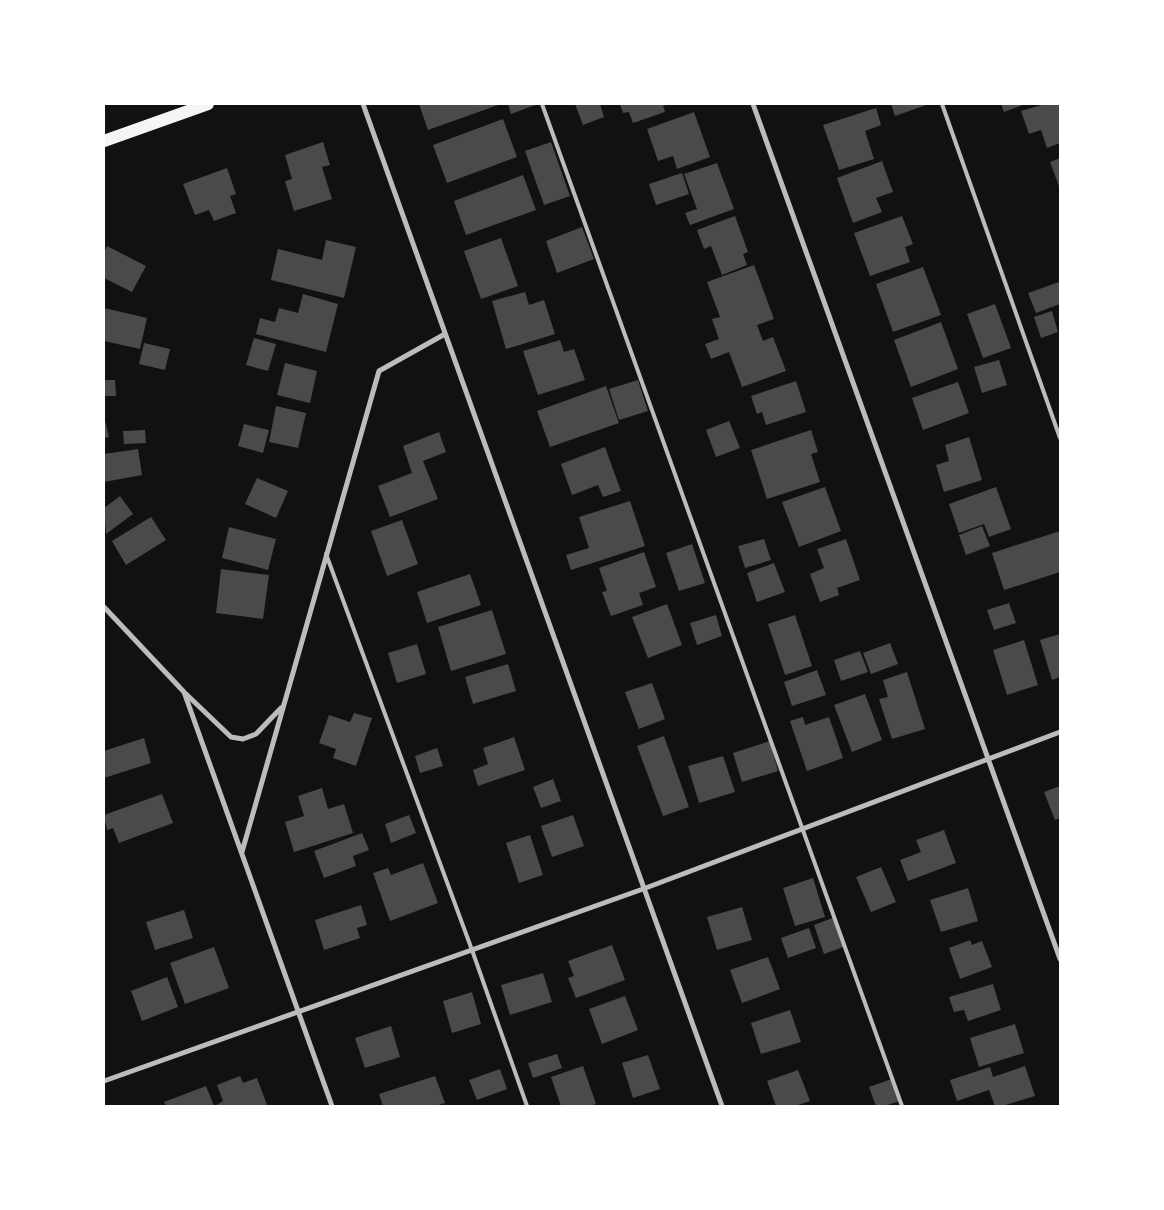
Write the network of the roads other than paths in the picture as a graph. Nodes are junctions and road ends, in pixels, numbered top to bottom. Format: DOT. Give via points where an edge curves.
graph roads {
  1 [pos="208,104"];
  2 [pos="363,104"];
  3 [pos="542,104"];
  4 [pos="753,104"];
  5 [pos="942,104"];
  6 [pos="104,141"];
  7 [pos="445,334"];
  8 [pos="1060,438"];
  9 [pos="326,554"];
  10 [pos="104,607"];
  11 [pos="184,692"];
  12 [pos="283,706"];
  13 [pos="1060,732"];
  14 [pos="988,758"];
  15 [pos="802,828"];
  16 [pos="242,852"];
  17 [pos="642,889"];
  18 [pos="472,950"];
  19 [pos="1060,959"];
  20 [pos="297,1012"];
  21 [pos="104,1081"];
  22 [pos="332,1106"];
  23 [pos="527,1106"];
  24 [pos="722,1106"];
  25 [pos="902,1106"];
  1 -- 6 [label="main road"];
  2 -- 7 [label="street"];
  3 -- 15 [label="lane"];
  4 -- 14 [label="street"];
  5 -- 8 [label="lane"];
  7 -- 9 [label="street" via="378,371"];
  7 -- 17 [label="street"];
  9 -- 12 [label="street"];
  9 -- 18 [label="lane"];
  10 -- 11 [label="street"];
  11 -- 12 [label="street" via="231,736 243,739 256,734"];
  11 -- 16 [label="street"];
  12 -- 16 [label="street"];
  13 -- 14 [label="street"];
  14 -- 15 [label="street"];
  14 -- 19 [label="street"];
  15 -- 17 [label="street"];
  15 -- 25 [label="lane"];
  16 -- 20 [label="street"];
  17 -- 18 [label="street"];
  17 -- 24 [label="street"];
  18 -- 20 [label="street"];
  18 -- 23 [label="lane"];
  20 -- 21 [label="street"];
  20 -- 22 [label="street"];
}
